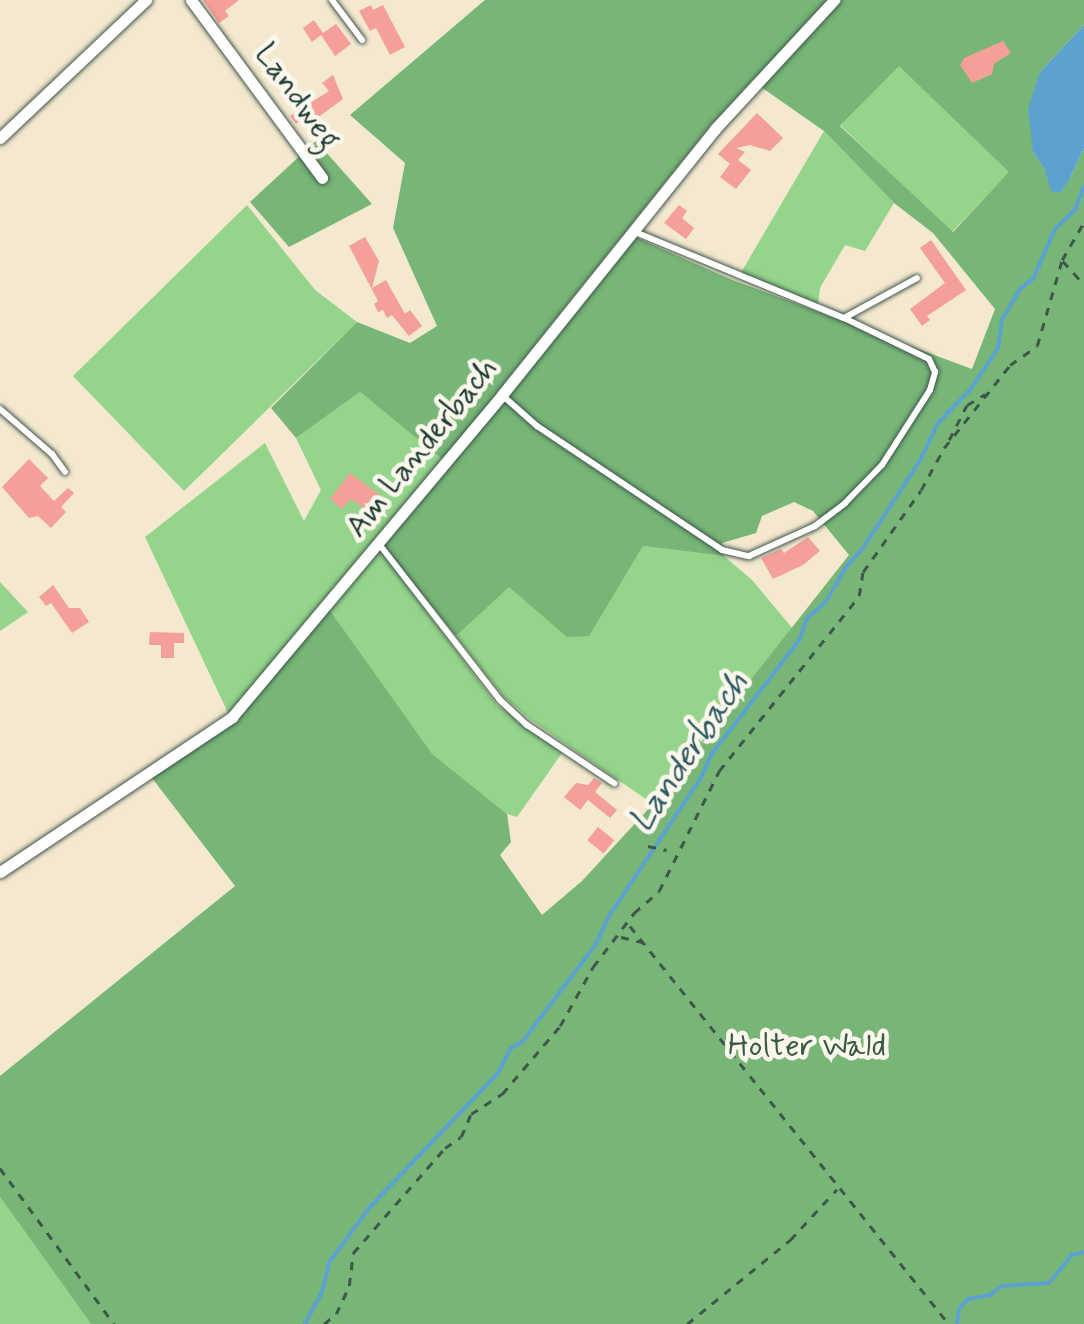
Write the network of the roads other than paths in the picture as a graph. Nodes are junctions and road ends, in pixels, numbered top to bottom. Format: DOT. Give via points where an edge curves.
graph roads {
  1 [pos="146,0"];
  2 [pos="192,0"];
  3 [pos="332,0"];
  4 [pos="834,0"];
  5 [pos="362,40"];
  6 [pos="0,138"];
  7 [pos="322,178"];
  8 [pos="634,231"];
  9 [pos="917,278"];
  10 [pos="844,318"];
  11 [pos="502,395"];
  12 [pos="0,409"];
  13 [pos="65,472"];
  14 [pos="379,544"];
  15 [pos="614,783"];
  16 [pos="0,872"];
  1 -- 6 [label="street"];
  2 -- 7 [label="street, Landweg"];
  3 -- 5 [label="lane"];
  4 -- 8 [label="street, Am Landerbach" via="715,129"];
  8 -- 10 [label="lane"];
  8 -- 11 [label="street, Am Landerbach"];
  9 -- 10 [label="lane"];
  10 -- 11 [label="lane" via="929,359 930,390 882,465 845,503 815,526 749,556 722,550 537,426"];
  11 -- 14 [label="street, Am Landerbach"];
  12 -- 13 [label="lane"];
  14 -- 15 [label="lane" via="500,700"];
  14 -- 16 [label="street, Am Landerbach" via="232,717"];
}
